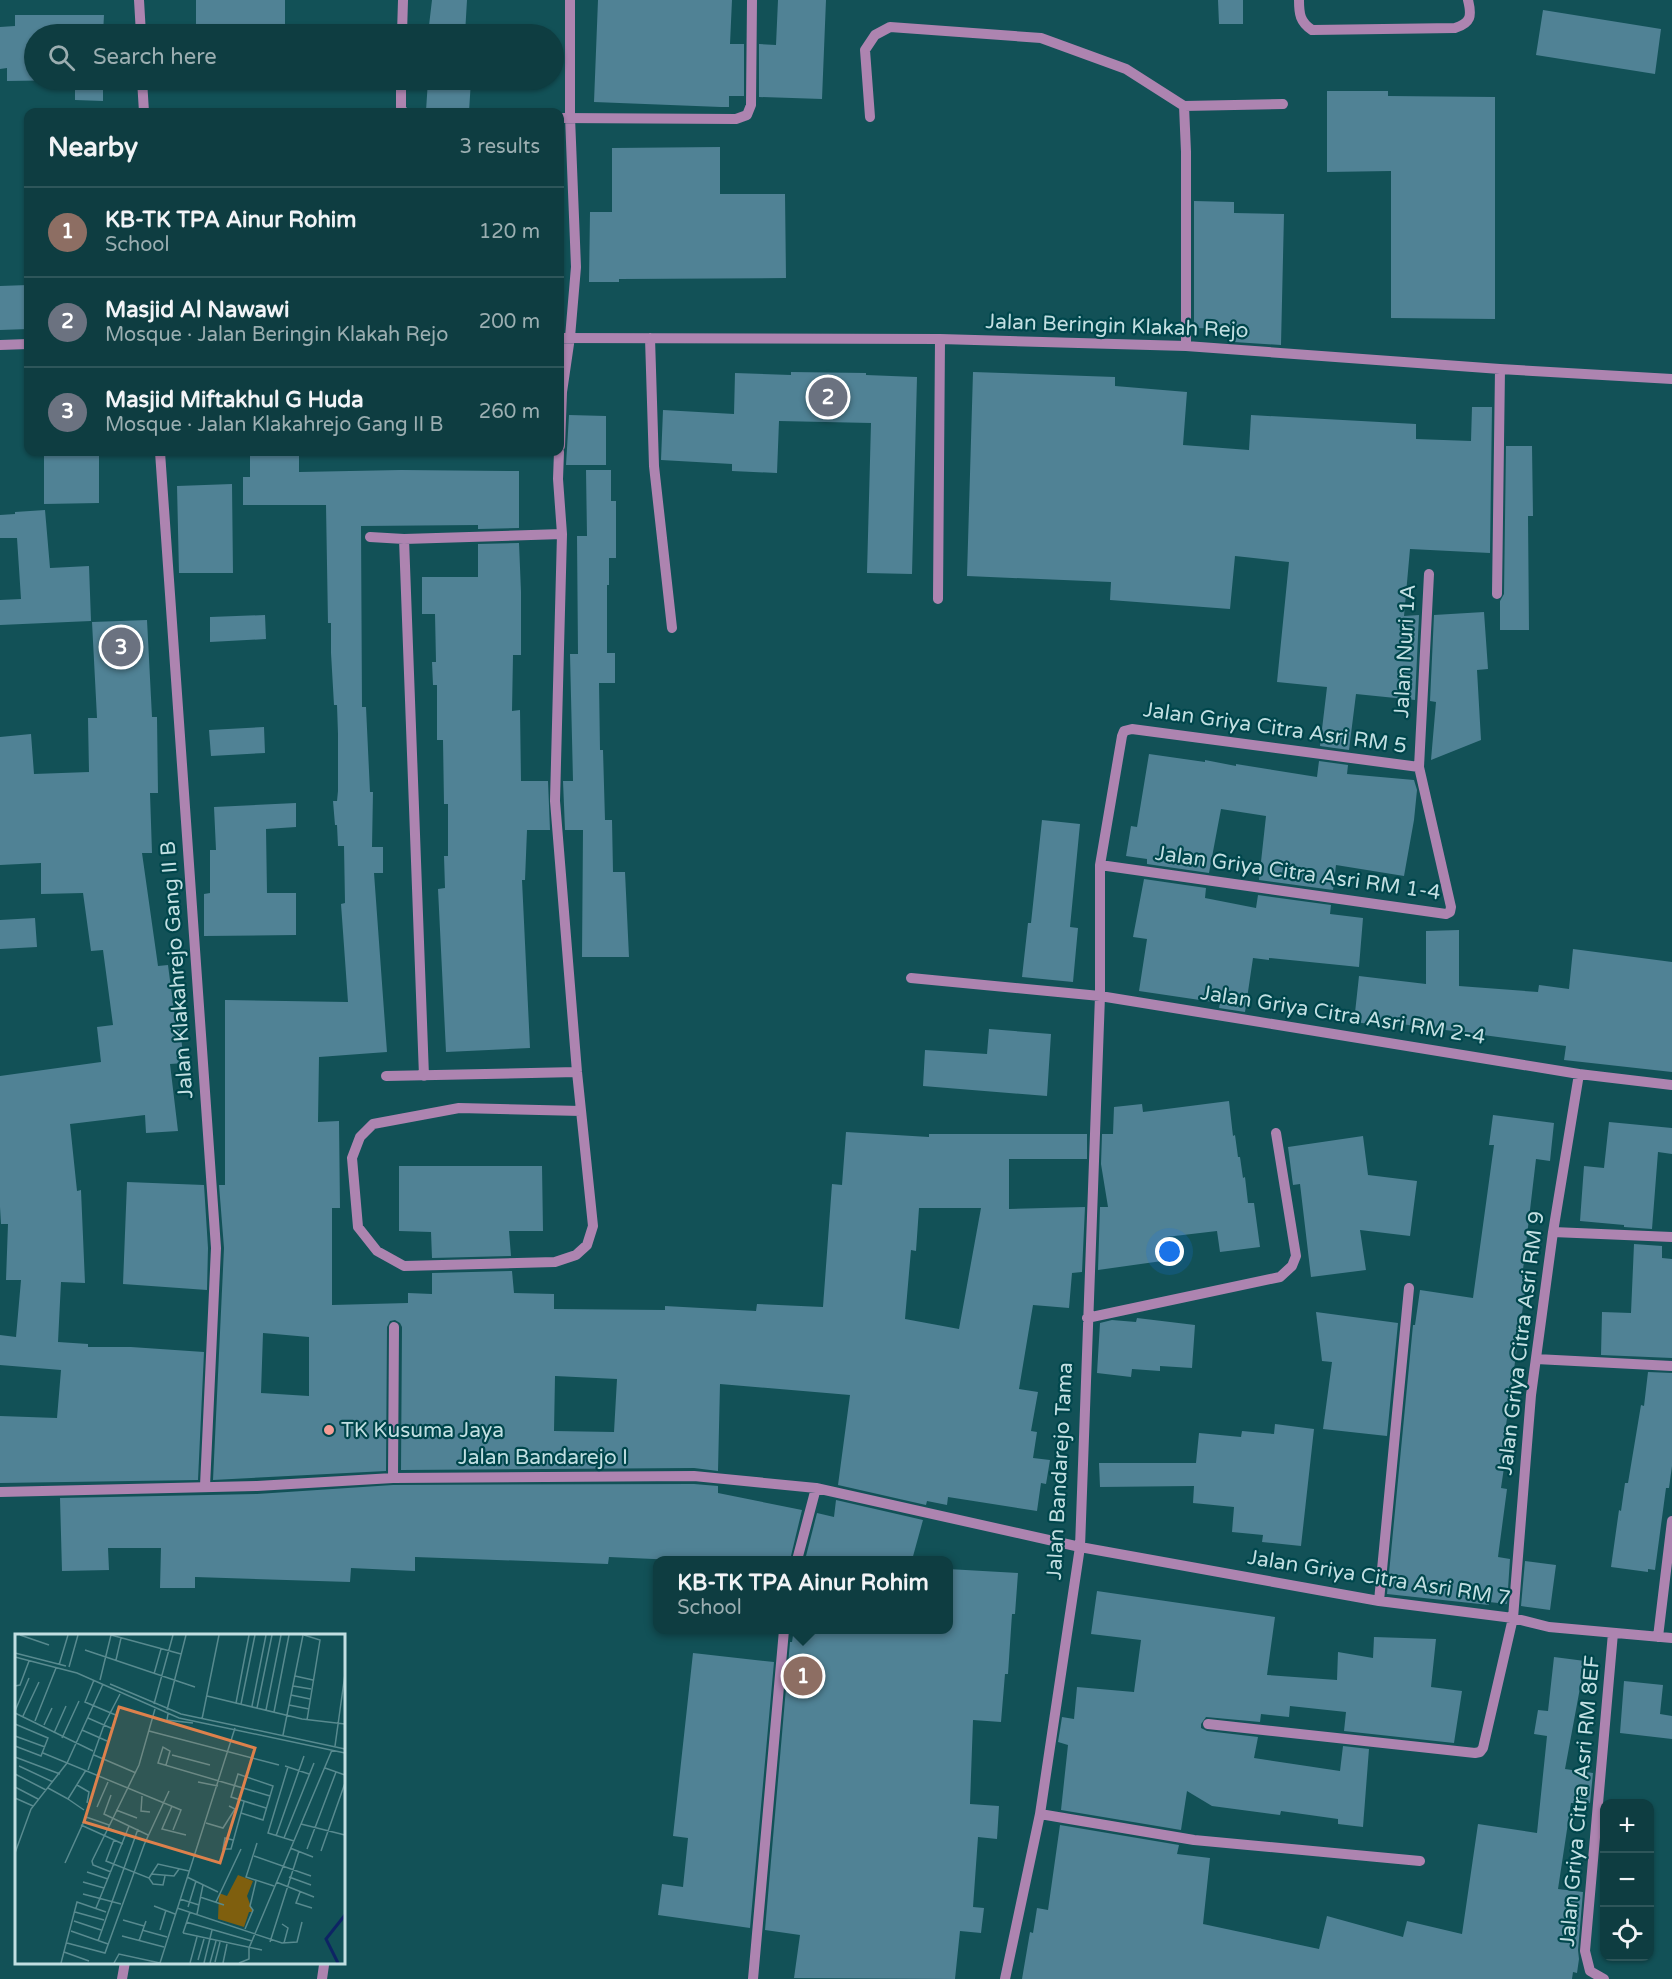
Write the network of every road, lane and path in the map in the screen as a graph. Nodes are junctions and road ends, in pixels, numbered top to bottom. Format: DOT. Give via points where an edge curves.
graph roads {
  1 [pos="139,0"];
  2 [pos="403,0"];
  3 [pos="570,0"];
  4 [pos="752,0"];
  5 [pos="1299,0"];
  6 [pos="1468,0"];
  7 [pos="140,24"];
  8 [pos="402,24"];
  9 [pos="143,90"];
  10 [pos="401,90"];
  11 [pos="1283,104"];
  12 [pos="1184,106"];
  13 [pos="144,108"];
  14 [pos="401,108"];
  15 [pos="870,117"];
  16 [pos="565,118"];
  17 [pos="565,338"];
  18 [pos="650,338"];
  19 [pos="940,339"];
  20 [pos="24,344"];
  21 [pos="0,345"];
  22 [pos="1186,346"];
  23 [pos="564,356"];
  24 [pos="1500,369"];
  25 [pos="1672,379"];
  26 [pos="160,456"];
  27 [pos="559,456"];
  28 [pos="562,534"];
  29 [pos="370,537"];
  30 [pos="404,539"];
  31 [pos="1429,574"];
  32 [pos="1497,594"];
  33 [pos="938,599"];
  34 [pos="672,628"];
  35 [pos="1127,730"];
  36 [pos="1419,767"];
  37 [pos="1100,865"];
  38 [pos="911,978"];
  39 [pos="1100,996"];
  40 [pos="578,1072"];
  41 [pos="1579,1074"];
  42 [pos="387,1076"];
  43 [pos="424,1076"];
  44 [pos="1672,1085"];
  45 [pos="581,1111"];
  46 [pos="1276,1132"];
  47 [pos="1553,1232"];
  48 [pos="1672,1237"];
  49 [pos="1409,1288"];
  50 [pos="1087,1318"];
  51 [pos="394,1327"];
  52 [pos="1536,1359"];
  53 [pos="1672,1366"];
  54 [pos="393,1478"];
  55 [pos="205,1486"];
  56 [pos="816,1488"];
  57 [pos="0,1492"];
  58 [pos="1672,1521"];
  59 [pos="1080,1547"];
  60 [pos="798,1556"];
  61 [pos="1378,1601"];
  62 [pos="1514,1618"];
  63 [pos="1613,1633"];
  64 [pos="784,1634"];
  65 [pos="1658,1637"];
  66 [pos="1672,1638"];
  67 [pos="1208,1724"];
  68 [pos="1040,1814"];
  69 [pos="1420,1860"];
  70 [pos="125,1964"];
  71 [pos="324,1965"];
  72 [pos="122,1979"];
  73 [pos="322,1979"];
  74 [pos="753,1979"];
  75 [pos="1005,1979"];
  76 [pos="1604,1979"];
  1 -- 7 [label="street"];
  2 -- 8 [label="street"];
  3 -- 16 [label="street"];
  4 -- 16 [label="street" via="751,105 747,115 736,119"];
  5 -- 6 [label="street" via="1299,14 1304,25 1312,30 1455,28 1469,19"];
  9 -- 13 [label="street"];
  10 -- 14 [label="street"];
  11 -- 12 [label="street"];
  12 -- 15 [label="street" via="1126,69 1041,38 890,27 875,36 865,50"];
  12 -- 22 [label="street"];
  16 -- 17 [label="street" via="576,267"];
  17 -- 18 [label="street, Jalan Beringin Klakah Rejo"];
  17 -- 23 [label="street"];
  18 -- 19 [label="street, Jalan Beringin Klakah Rejo"];
  18 -- 34 [label="street" via="654,466"];
  19 -- 22 [label="street, Jalan Beringin Klakah Rejo"];
  19 -- 33 [label="street"];
  20 -- 21 [label="street"];
  22 -- 24 [label="street, Jalan Beringin Klakah Rejo"];
  24 -- 25 [label="street, Jalan Beringin Klakah Rejo"];
  24 -- 32 [label="street"];
  26 -- 55 [label="street, Jalan Klakahrejo Gang II B" via="216,1248"];
  27 -- 28 [label="street"];
  28 -- 30 [label="street"];
  28 -- 40 [label="street" via="555,801"];
  29 -- 30 [label="street"];
  30 -- 43 [label="street"];
  31 -- 36 [label="street, Jalan Nuri 1A"];
  35 -- 36 [label="street, Jalan Griya Citra Asri RM 5"];
  35 -- 37 [label="street, Jalan Bandarejo Tama" via="1122,736"];
  36 -- 37 [label="street, Jalan Griya Citra Asri RM 1-4" via="1451,907 1448,913"];
  37 -- 39 [label="street, Jalan Bandarejo Tama"];
  38 -- 39 [label="street, Jalan Griya Citra Asri RM 2-4"];
  39 -- 41 [label="street, Jalan Griya Citra Asri RM 2-4"];
  39 -- 50 [label="street, Jalan Bandarejo Tama"];
  40 -- 43 [label="street"];
  40 -- 45 [label="street"];
  41 -- 44 [label="street, Jalan Griya Citra Asri RM 2-4"];
  41 -- 47 [label="street, Jalan Griya Citra Asri RM 9"];
  42 -- 43 [label="street"];
  45 -- 45 [label="street" via="459,1108 373,1124 360,1137 352,1158 358,1227 377,1251 404,1266 555,1262 576,1255 587,1245 593,1226"];
  46 -- 50 [label="street" via="1296,1256 1292,1266 1280,1277"];
  47 -- 48 [label="street"];
  47 -- 52 [label="street, Jalan Griya Citra Asri RM 9"];
  49 -- 61 [label="street"];
  50 -- 59 [label="street, Jalan Bandarejo Tama"];
  51 -- 54 [label="street"];
  52 -- 53 [label="street"];
  52 -- 62 [label="street, Jalan Griya Citra Asri RM 9"];
  54 -- 55 [label="street, Jalan Bandarejo I"];
  54 -- 56 [label="street, Jalan Bandarejo I" via="694,1476"];
  55 -- 57 [label="street, Jalan Bandarejo I"];
  56 -- 59 [label="street, Jalan Bandarejo I"];
  56 -- 60 [label="street"];
  58 -- 65 [label="street"];
  59 -- 61 [label="street, Jalan Griya Citra Asri RM 7"];
  59 -- 68 [label="street, Jalan Bandarejo Tama"];
  61 -- 62 [label="street, Jalan Griya Citra Asri RM 7"];
  62 -- 63 [label="street, Jalan Griya Citra Asri RM 7" via="1549,1627"];
  62 -- 67 [label="street, Jalan Griya Citra Asri RM 9" via="1480,1752"];
  63 -- 65 [label="street, Jalan Griya Citra Asri RM 7"];
  63 -- 76 [label="street, Jalan Griya Citra Asri RM 8EF" via="1585,1950 1590,1971"];
  64 -- 74 [label="street"];
  65 -- 66 [label="street, Jalan Griya Citra Asri RM 7"];
  68 -- 69 [label="street" via="1194,1840"];
  68 -- 75 [label="street, Jalan Bandarejo Tama"];
  70 -- 72 [label="street"];
  71 -- 73 [label="street"];
}
